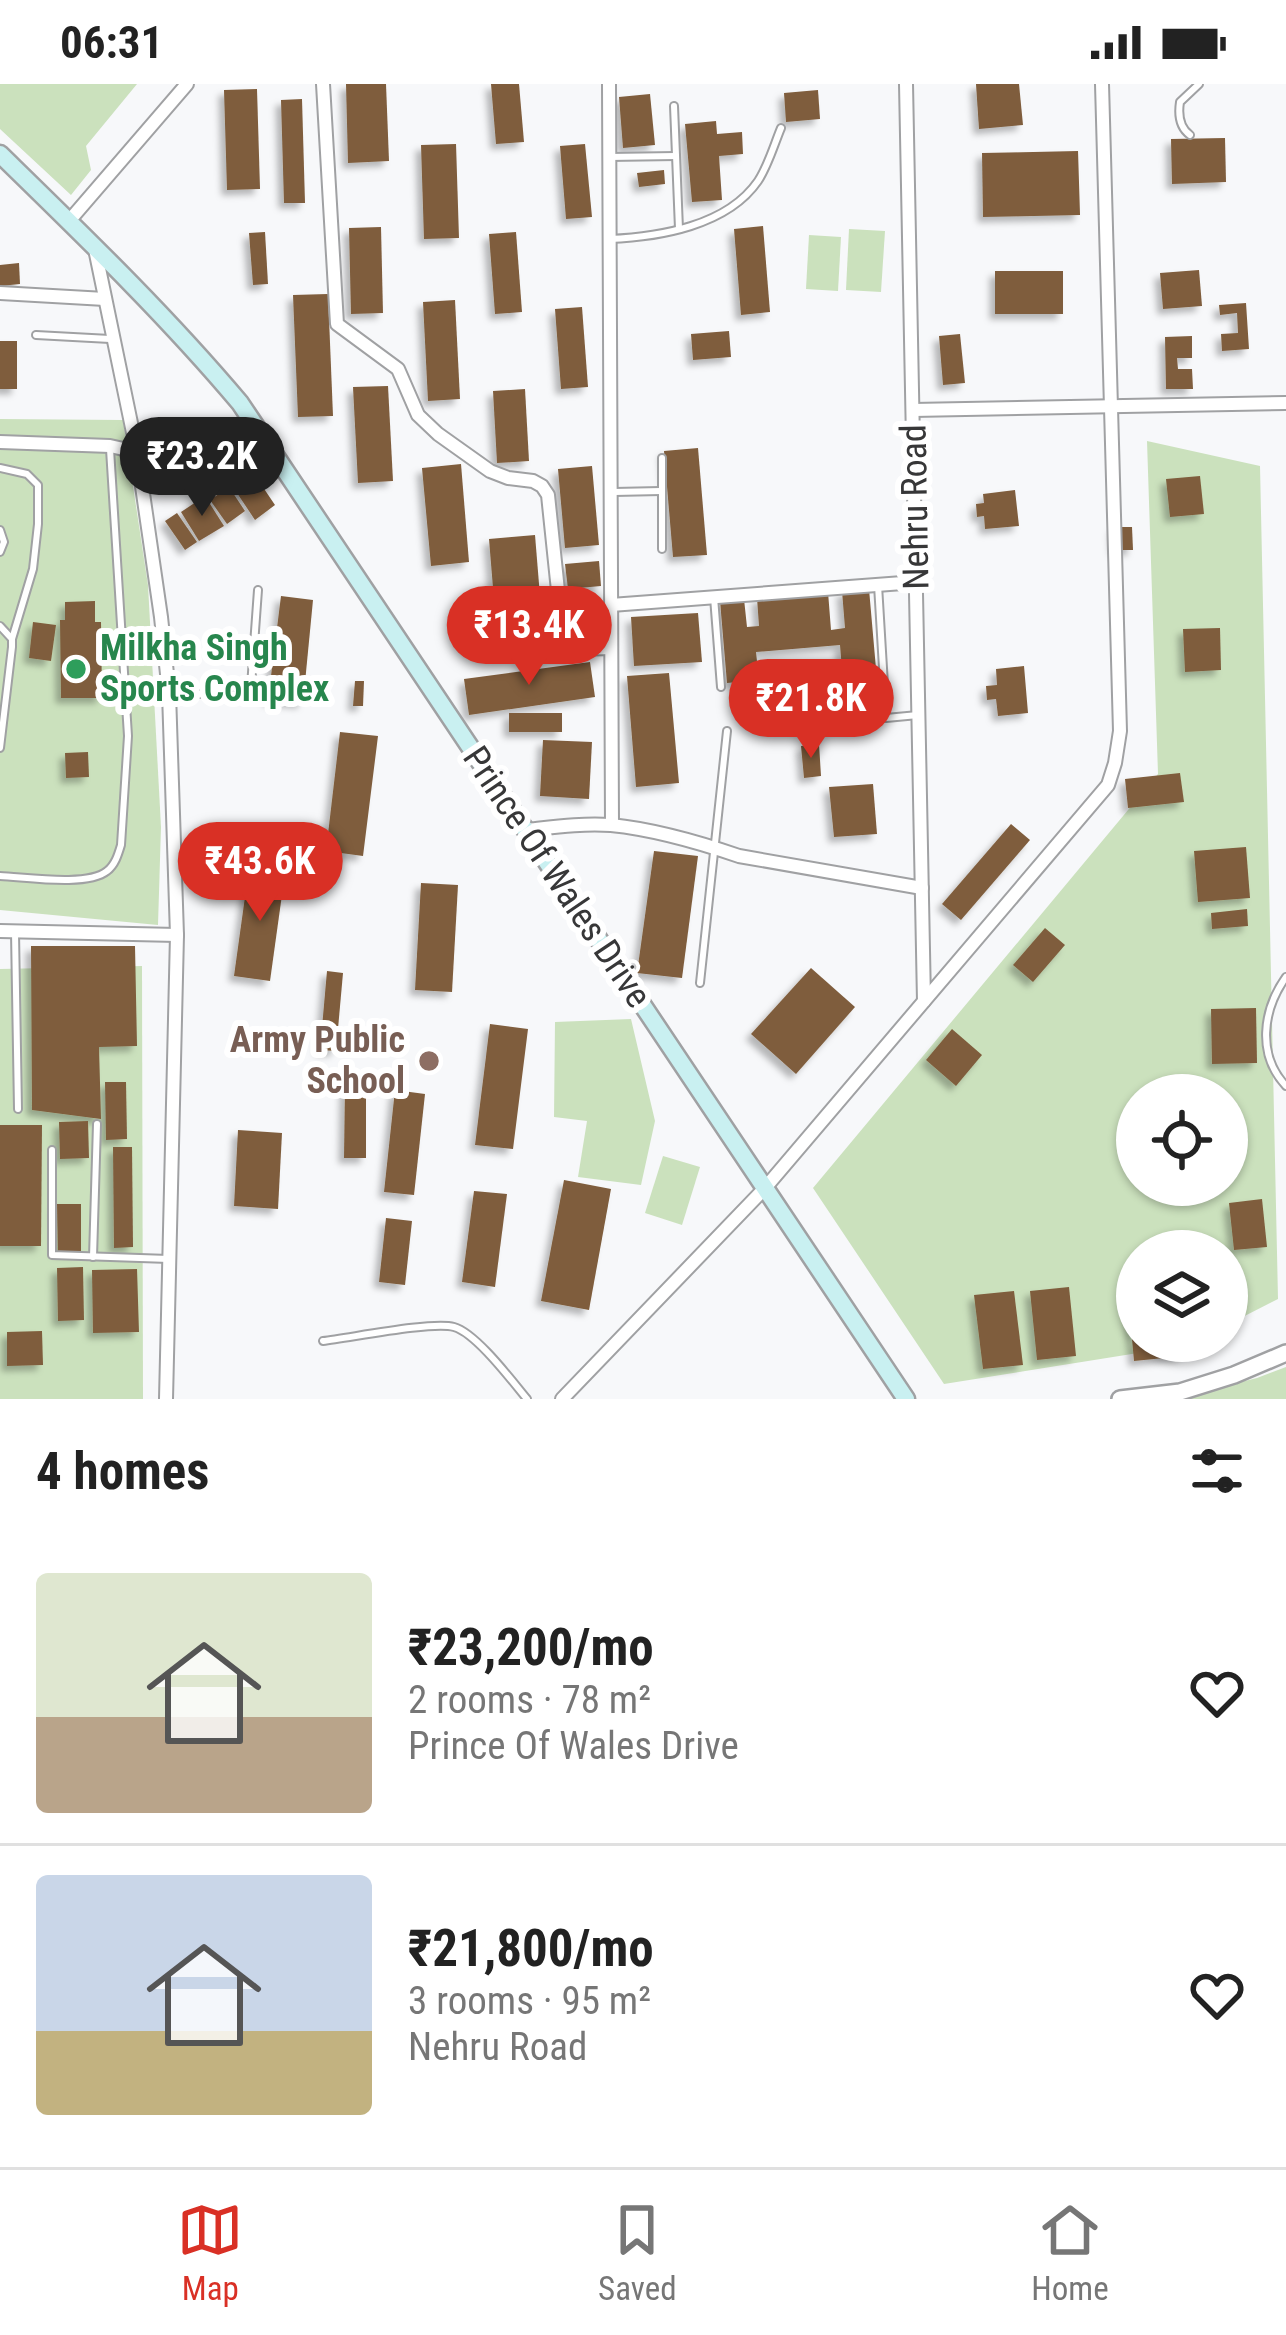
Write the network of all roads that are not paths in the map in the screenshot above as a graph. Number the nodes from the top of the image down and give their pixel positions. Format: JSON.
{"nodes":[{"id":1,"x":187,"y":84,"type":"edge"},
{"id":2,"x":322,"y":84,"type":"edge"},
{"id":3,"x":609,"y":84,"type":"edge"},
{"id":4,"x":906,"y":84,"type":"edge"},
{"id":5,"x":1102,"y":84,"type":"edge"},
{"id":6,"x":1199,"y":84,"type":"edge"},
{"id":7,"x":674,"y":106,"type":"dead end"},
{"id":8,"x":781,"y":128,"type":"dead end"},
{"id":9,"x":1190,"y":135,"type":"dead end"},
{"id":10,"x":0,"y":154,"type":"edge"},
{"id":11,"x":676,"y":156,"type":"junction"},
{"id":12,"x":609,"y":157,"type":"junction"},
{"id":13,"x":69,"y":221,"type":"junction"},
{"id":14,"x":679,"y":230,"type":"junction"},
{"id":15,"x":609,"y":239,"type":"junction"},
{"id":16,"x":94,"y":246,"type":"junction"},
{"id":17,"x":0,"y":293,"type":"edge"},
{"id":18,"x":105,"y":299,"type":"junction"},
{"id":19,"x":35,"y":335,"type":"dead end"},
{"id":20,"x":114,"y":339,"type":"junction"},
{"id":21,"x":1286,"y":403,"type":"edge"},
{"id":22,"x":1109,"y":406,"type":"junction"},
{"id":23,"x":913,"y":410,"type":"junction"},
{"id":24,"x":6,"y":442,"type":"edge"},
{"id":25,"x":110,"y":446,"type":"junction"},
{"id":26,"x":0,"y":452,"type":"edge"},
{"id":27,"x":137,"y":452,"type":"junction"},
{"id":28,"x":662,"y":458,"type":"dead end"},
{"id":29,"x":0,"y":468,"type":"edge"},
{"id":30,"x":661,"y":491,"type":"junction"},
{"id":31,"x":610,"y":492,"type":"junction"},
{"id":32,"x":0,"y":530,"type":"edge"},
{"id":33,"x":662,"y":549,"type":"dead end"},
{"id":34,"x":0,"y":552,"type":"edge"},
{"id":35,"x":916,"y":583,"type":"junction"},
{"id":36,"x":878,"y":585,"type":"junction"},
{"id":37,"x":258,"y":590,"type":"dead end"},
{"id":38,"x":714,"y":597,"type":"junction"},
{"id":39,"x":611,"y":605,"type":"junction"},
{"id":40,"x":0,"y":626,"type":"edge"},
{"id":41,"x":12,"y":639,"type":"junction"},
{"id":42,"x":564,"y":648,"type":"junction"},
{"id":43,"x":611,"y":648,"type":"junction"},
{"id":44,"x":514,"y":651,"type":"dead end"},
{"id":45,"x":722,"y":687,"type":"dead end"},
{"id":46,"x":169,"y":692,"type":"junction"},
{"id":47,"x":919,"y":715,"type":"junction"},
{"id":48,"x":728,"y":731,"type":"dead end"},
{"id":49,"x":0,"y":748,"type":"edge"},
{"id":50,"x":612,"y":825,"type":"junction"},
{"id":51,"x":526,"y":830,"type":"junction"},
{"id":52,"x":714,"y":847,"type":"junction"},
{"id":53,"x":0,"y":876,"type":"edge"},
{"id":54,"x":922,"y":888,"type":"junction"},
{"id":55,"x":7,"y":932,"type":"edge"},
{"id":56,"x":177,"y":935,"type":"junction"},
{"id":57,"x":1286,"y":977,"type":"edge"},
{"id":58,"x":700,"y":983,"type":"dead end"},
{"id":59,"x":925,"y":1003,"type":"junction"},
{"id":60,"x":1286,"y":1086,"type":"edge"},
{"id":61,"x":17,"y":1108,"type":"dead end"},
{"id":62,"x":97,"y":1124,"type":"dead end"},
{"id":63,"x":52,"y":1150,"type":"dead end"},
{"id":64,"x":765,"y":1188,"type":"junction"},
{"id":65,"x":93,"y":1257,"type":"junction"},
{"id":66,"x":169,"y":1259,"type":"junction"},
{"id":67,"x":323,"y":1341,"type":"dead end"},
{"id":68,"x":1286,"y":1353,"type":"edge"},
{"id":69,"x":166,"y":1399,"type":"edge"},
{"id":70,"x":527,"y":1399,"type":"edge"},
{"id":71,"x":562,"y":1399,"type":"edge"},
{"id":72,"x":906,"y":1399,"type":"edge"},
{"id":73,"x":1120,"y":1399,"type":"edge"}],
"edges":[{"from":1,"to":13,"type":"street"},
{"from":2,"to":42,"type":"street"},
{"from":3,"to":12,"type":"street"},
{"from":4,"to":23,"type":"street","name":"Nehru Road"},
{"from":5,"to":22,"type":"street"},
{"from":6,"to":9,"type":"lane"},
{"from":7,"to":11,"type":"lane"},
{"from":8,"to":14,"type":"lane"},
{"from":10,"to":13,"type":"main road","name":"Prince Of Wales Drive"},
{"from":11,"to":12,"type":"lane"},
{"from":11,"to":14,"type":"lane"},
{"from":12,"to":15,"type":"street"},
{"from":13,"to":16,"type":"main road","name":"Prince Of Wales Drive"},
{"from":14,"to":15,"type":"lane"},
{"from":15,"to":31,"type":"street"},
{"from":16,"to":18,"type":"street"},
{"from":16,"to":51,"type":"main road","name":"Prince Of Wales Drive"},
{"from":17,"to":18,"type":"street"},
{"from":18,"to":20,"type":"street"},
{"from":19,"to":20,"type":"lane"},
{"from":20,"to":27,"type":"street"},
{"from":21,"to":22,"type":"street"},
{"from":22,"to":23,"type":"street"},
{"from":22,"to":59,"type":"street"},
{"from":23,"to":35,"type":"street","name":"Nehru Road"},
{"from":24,"to":25,"type":"street"},
{"from":24,"to":26,"type":"lane"},
{"from":25,"to":27,"type":"street"},
{"from":25,"to":53,"type":"lane"},
{"from":27,"to":46,"type":"street"},
{"from":28,"to":30,"type":"lane"},
{"from":29,"to":41,"type":"lane"},
{"from":30,"to":31,"type":"lane"},
{"from":30,"to":33,"type":"lane"},
{"from":31,"to":39,"type":"street"},
{"from":32,"to":34,"type":"lane"},
{"from":35,"to":36,"type":"street"},
{"from":35,"to":47,"type":"street","name":"Nehru Road"},
{"from":36,"to":38,"type":"street"},
{"from":36,"to":47,"type":"lane"},
{"from":37,"to":46,"type":"lane"},
{"from":38,"to":39,"type":"street"},
{"from":38,"to":45,"type":"lane"},
{"from":39,"to":43,"type":"street"},
{"from":40,"to":41,"type":"lane"},
{"from":41,"to":49,"type":"lane"},
{"from":42,"to":43,"type":"street"},
{"from":42,"to":44,"type":"street"},
{"from":43,"to":50,"type":"street"},
{"from":46,"to":56,"type":"street"},
{"from":47,"to":54,"type":"street","name":"Nehru Road"},
{"from":48,"to":52,"type":"lane"},
{"from":50,"to":51,"type":"street"},
{"from":50,"to":52,"type":"street"},
{"from":51,"to":64,"type":"main road","name":"Prince Of Wales Drive"},
{"from":52,"to":54,"type":"street"},
{"from":52,"to":58,"type":"lane"},
{"from":54,"to":59,"type":"street","name":"Nehru Road"},
{"from":55,"to":56,"type":"street"},
{"from":55,"to":61,"type":"lane"},
{"from":56,"to":66,"type":"street"},
{"from":57,"to":60,"type":"lane"},
{"from":59,"to":64,"type":"street"},
{"from":62,"to":65,"type":"lane"},
{"from":63,"to":65,"type":"lane"},
{"from":64,"to":71,"type":"street"},
{"from":64,"to":72,"type":"main road","name":"Prince Of Wales Drive"},
{"from":65,"to":66,"type":"lane"},
{"from":66,"to":69,"type":"street"},
{"from":67,"to":70,"type":"lane"},
{"from":68,"to":73,"type":"street"}]}
